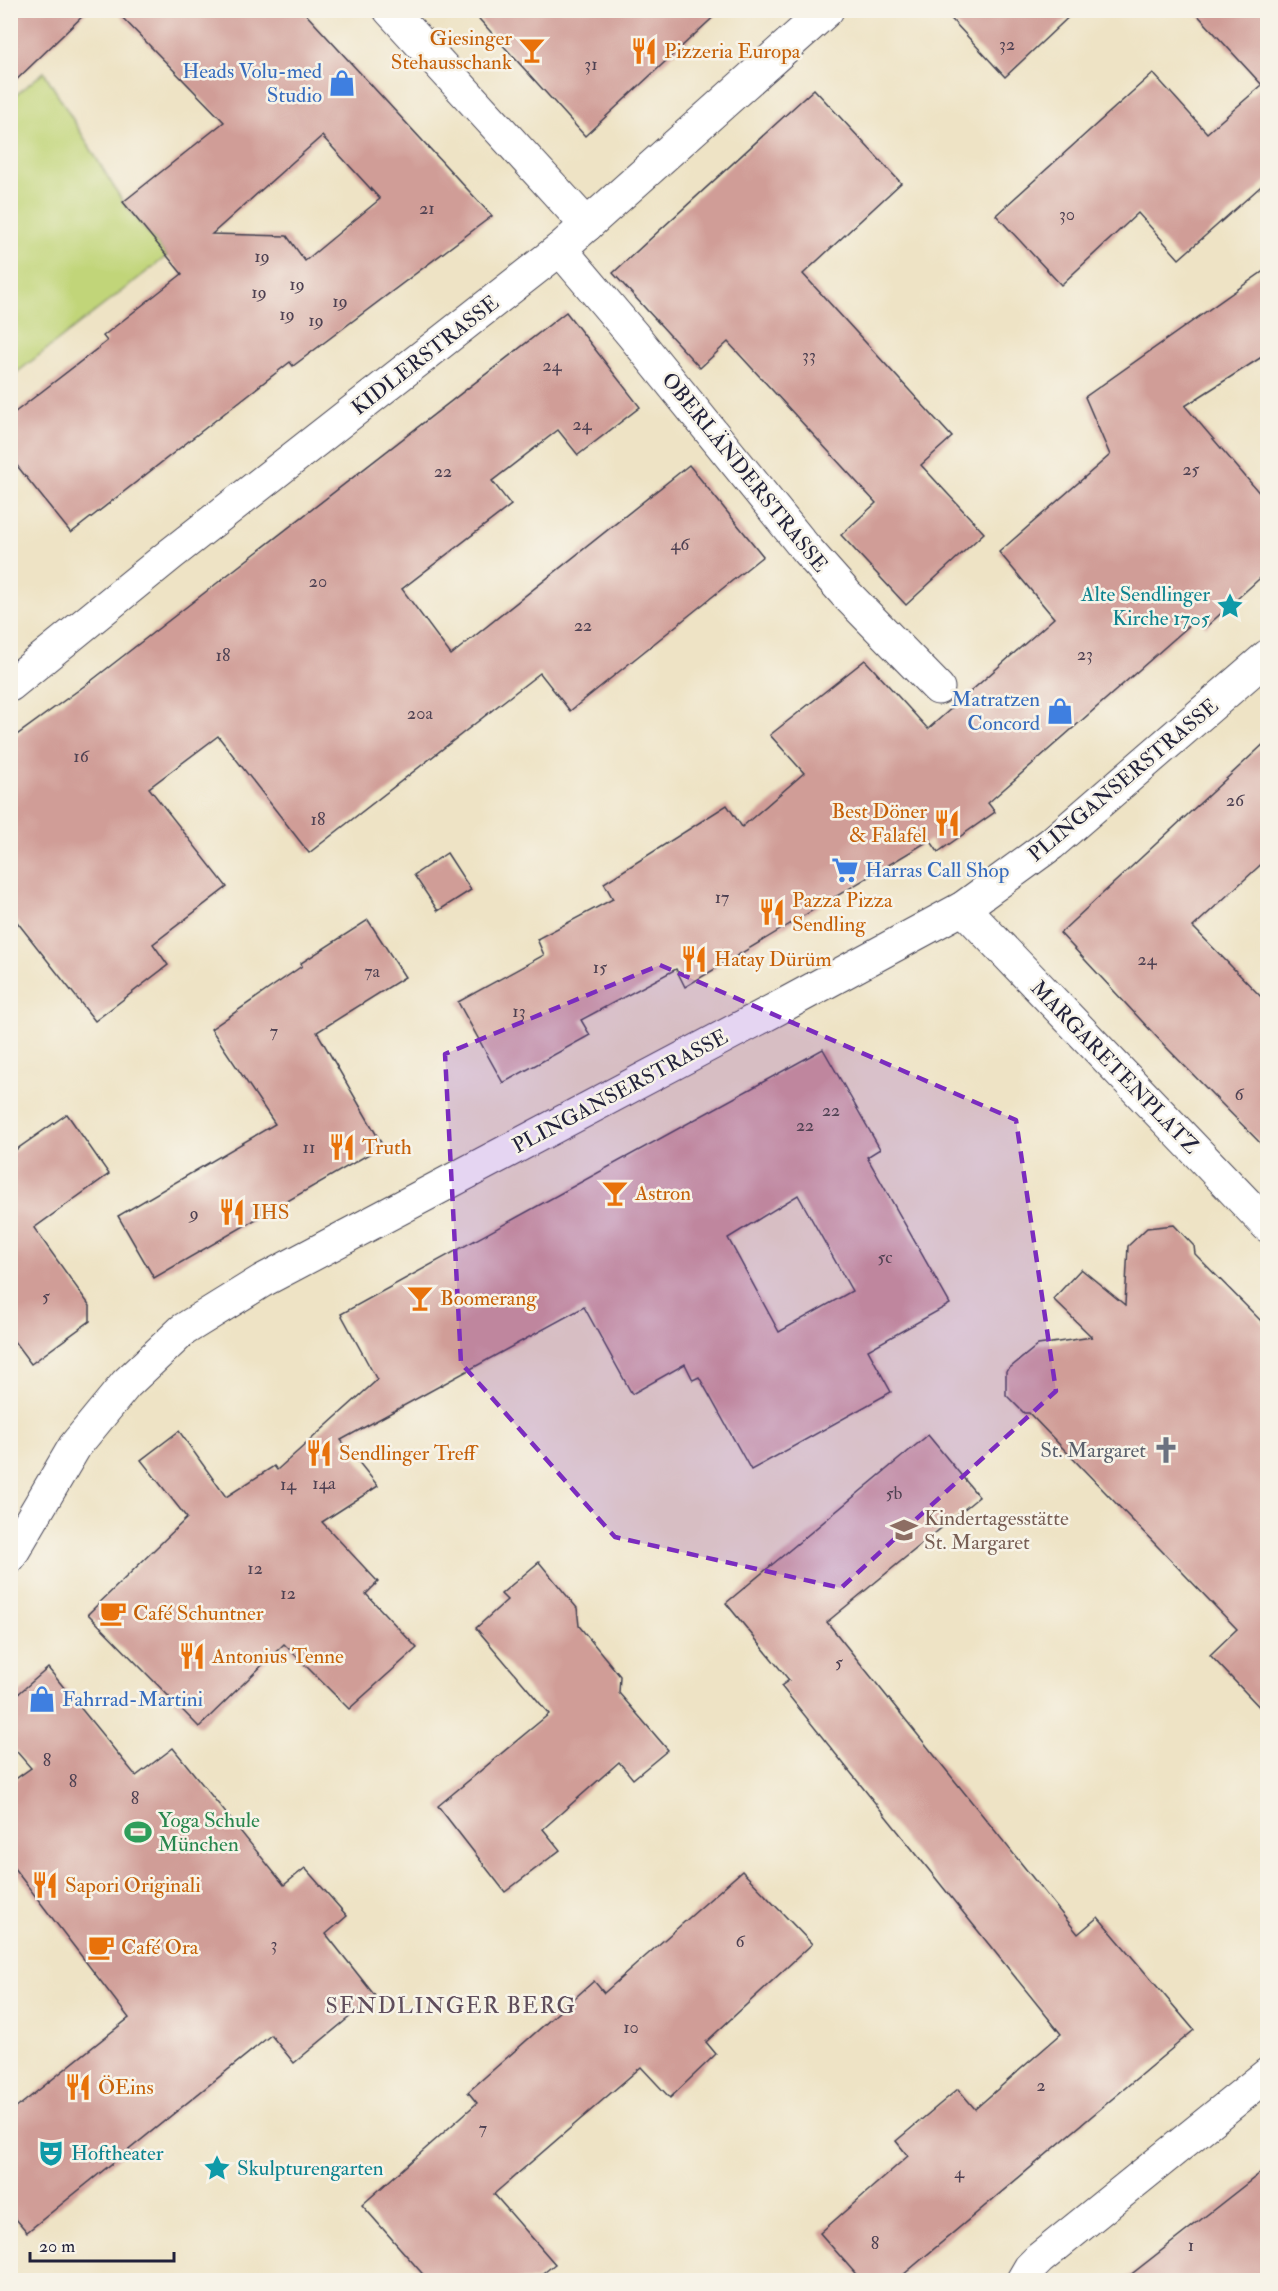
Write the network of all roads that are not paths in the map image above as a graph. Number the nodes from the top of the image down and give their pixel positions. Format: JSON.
{"nodes":[{"id":1,"x":390,"y":10,"type":"edge"},
{"id":2,"x":827,"y":10,"type":"edge"},
{"id":3,"x":587,"y":225,"type":"junction"},
{"id":4,"x":560,"y":249,"type":"junction"},
{"id":5,"x":1268,"y":656,"type":"edge"},
{"id":6,"x":10,"y":685,"type":"edge"},
{"id":7,"x":939,"y":688,"type":"dead end"},
{"id":8,"x":963,"y":908,"type":"junction"},
{"id":9,"x":1268,"y":1226,"type":"edge"},
{"id":10,"x":10,"y":1556,"type":"edge"},
{"id":11,"x":1268,"y":2074,"type":"edge"},
{"id":12,"x":1023,"y":2280,"type":"edge"}],
"edges":[{"from":1,"to":3,"type":"street"},
{"from":2,"to":3,"type":"street","name":"KIDLERSTRASSE"},
{"from":3,"to":4,"type":"street","name":"KIDLERSTRASSE"},
{"from":4,"to":6,"type":"street","name":"KIDLERSTRASSE"},
{"from":4,"to":7,"type":"street","name":"OBERLÄNDERSTRASSE"},
{"from":5,"to":8,"type":"street","name":"PLINGANSERSTRASSE"},
{"from":8,"to":9,"type":"street","name":"MARGARETENPLATZ"},
{"from":8,"to":10,"type":"street","name":"PLINGANSERSTRASSE"},
{"from":11,"to":12,"type":"street"}]}
